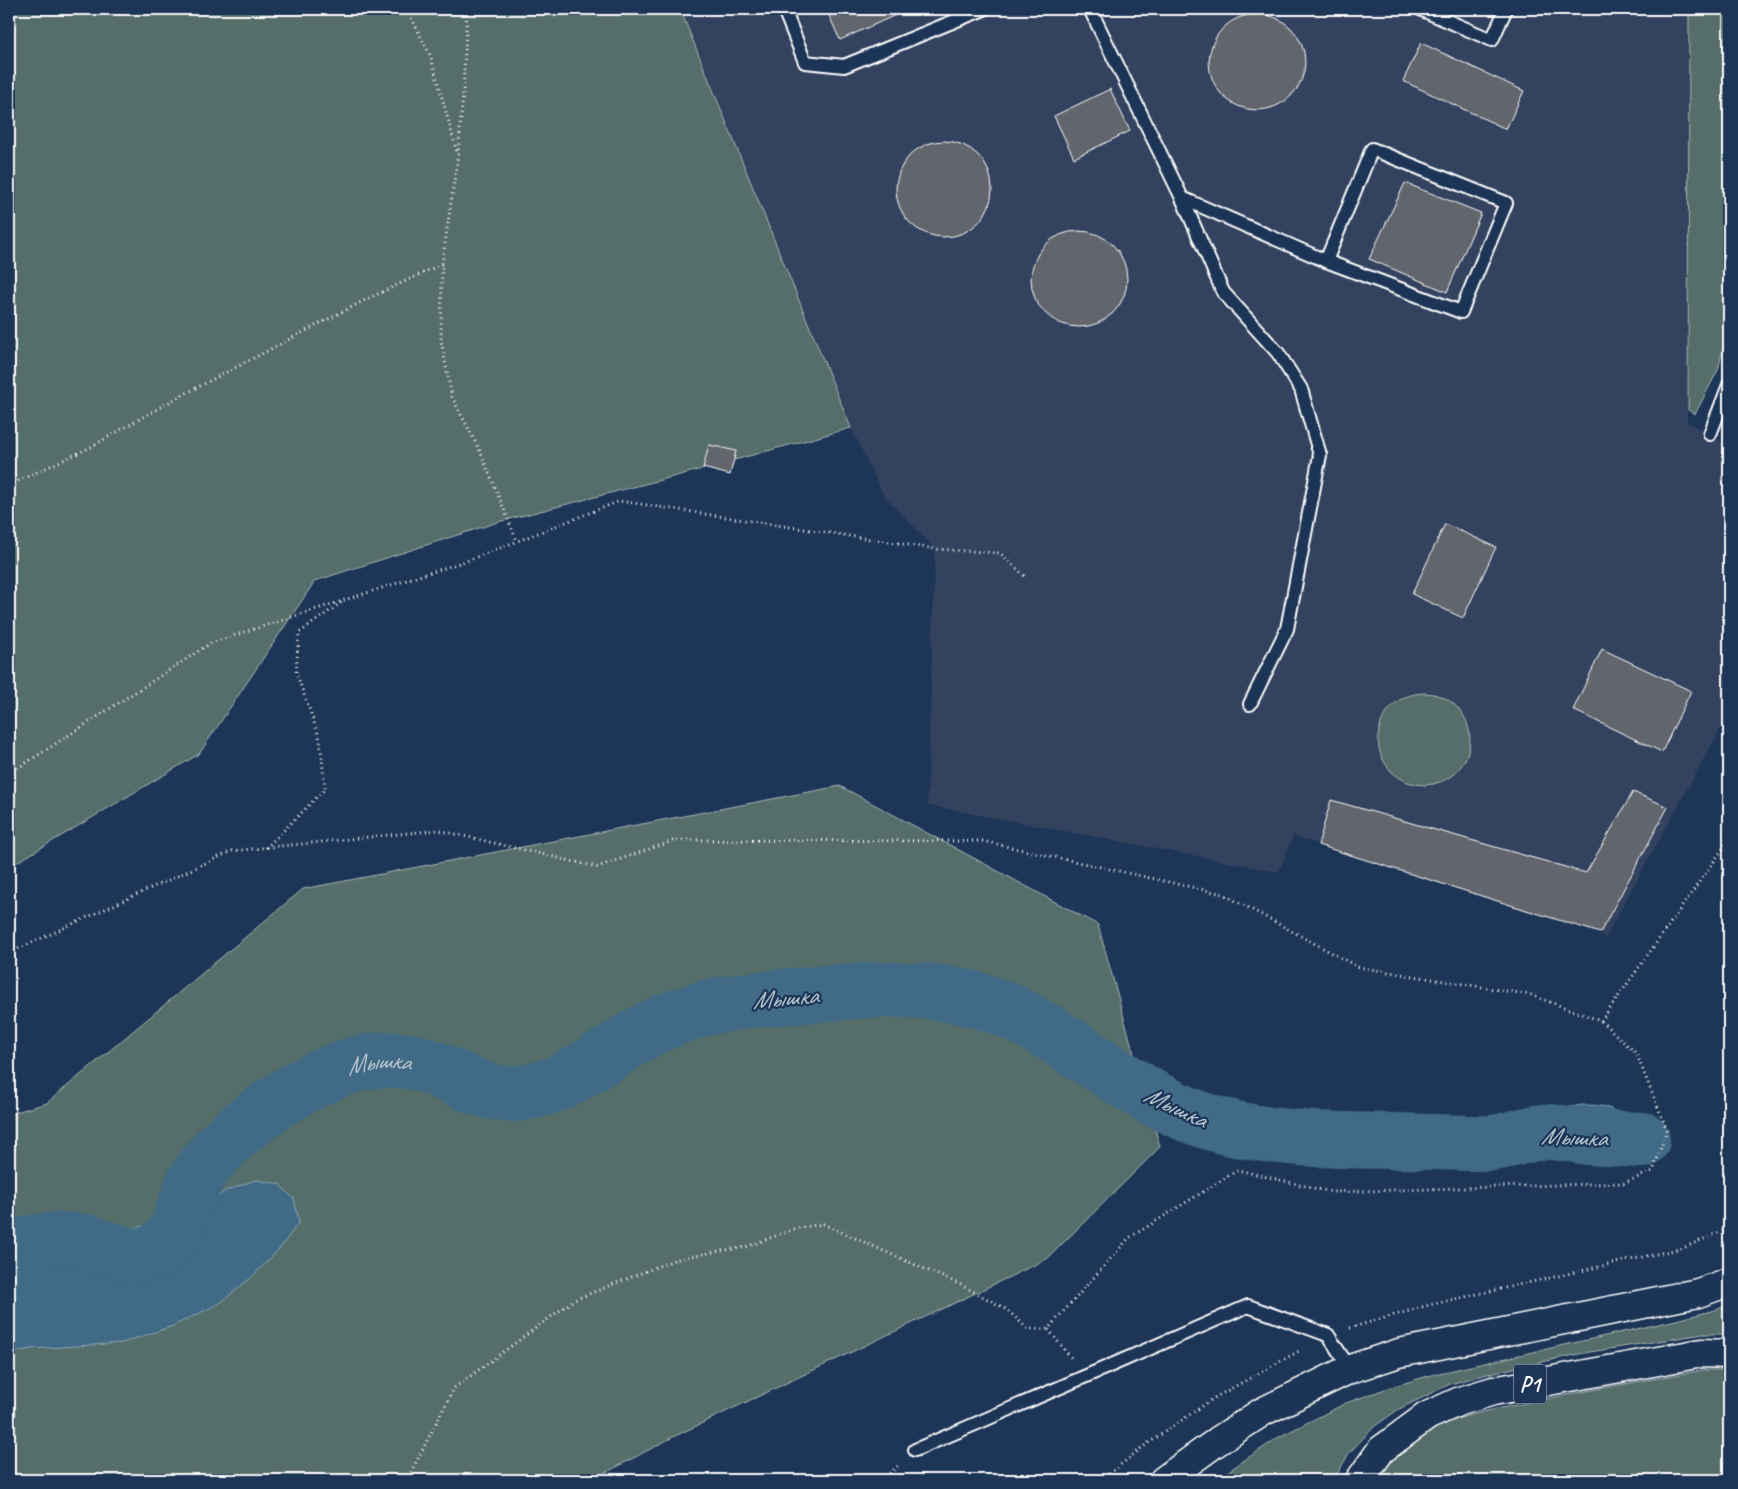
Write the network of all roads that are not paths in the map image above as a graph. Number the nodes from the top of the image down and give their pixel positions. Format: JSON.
{"nodes":[{"id":1,"x":984,"y":9,"type":"edge"},
{"id":2,"x":1090,"y":9,"type":"edge"},
{"id":3,"x":1420,"y":9,"type":"edge"},
{"id":4,"x":1505,"y":11,"type":"dead end"},
{"id":5,"x":785,"y":12,"type":"dead end"},
{"id":6,"x":1182,"y":198,"type":"junction"},
{"id":7,"x":1326,"y":261,"type":"junction"},
{"id":8,"x":1729,"y":385,"type":"edge"},
{"id":9,"x":1710,"y":434,"type":"dead end"},
{"id":10,"x":1250,"y":704,"type":"dead end"},
{"id":11,"x":1729,"y":1282,"type":"edge"},
{"id":12,"x":1729,"y":1354,"type":"edge"},
{"id":13,"x":1350,"y":1369,"type":"junction"},
{"id":14,"x":915,"y":1450,"type":"dead end"},
{"id":15,"x":1164,"y":1480,"type":"edge"},
{"id":16,"x":1360,"y":1480,"type":"edge"}],
"edges":[{"from":1,"to":5,"type":"lane"},
{"from":2,"to":6,"type":"lane"},
{"from":3,"to":4,"type":"lane"},
{"from":6,"to":7,"type":"lane"},
{"from":6,"to":10,"type":"lane"},
{"from":7,"to":7,"type":"lane"},
{"from":8,"to":9,"type":"lane"},
{"from":11,"to":13,"type":"main road"},
{"from":12,"to":16,"type":"main road","number":"Р1"},
{"from":13,"to":14,"type":"lane"},
{"from":13,"to":15,"type":"main road"}]}
